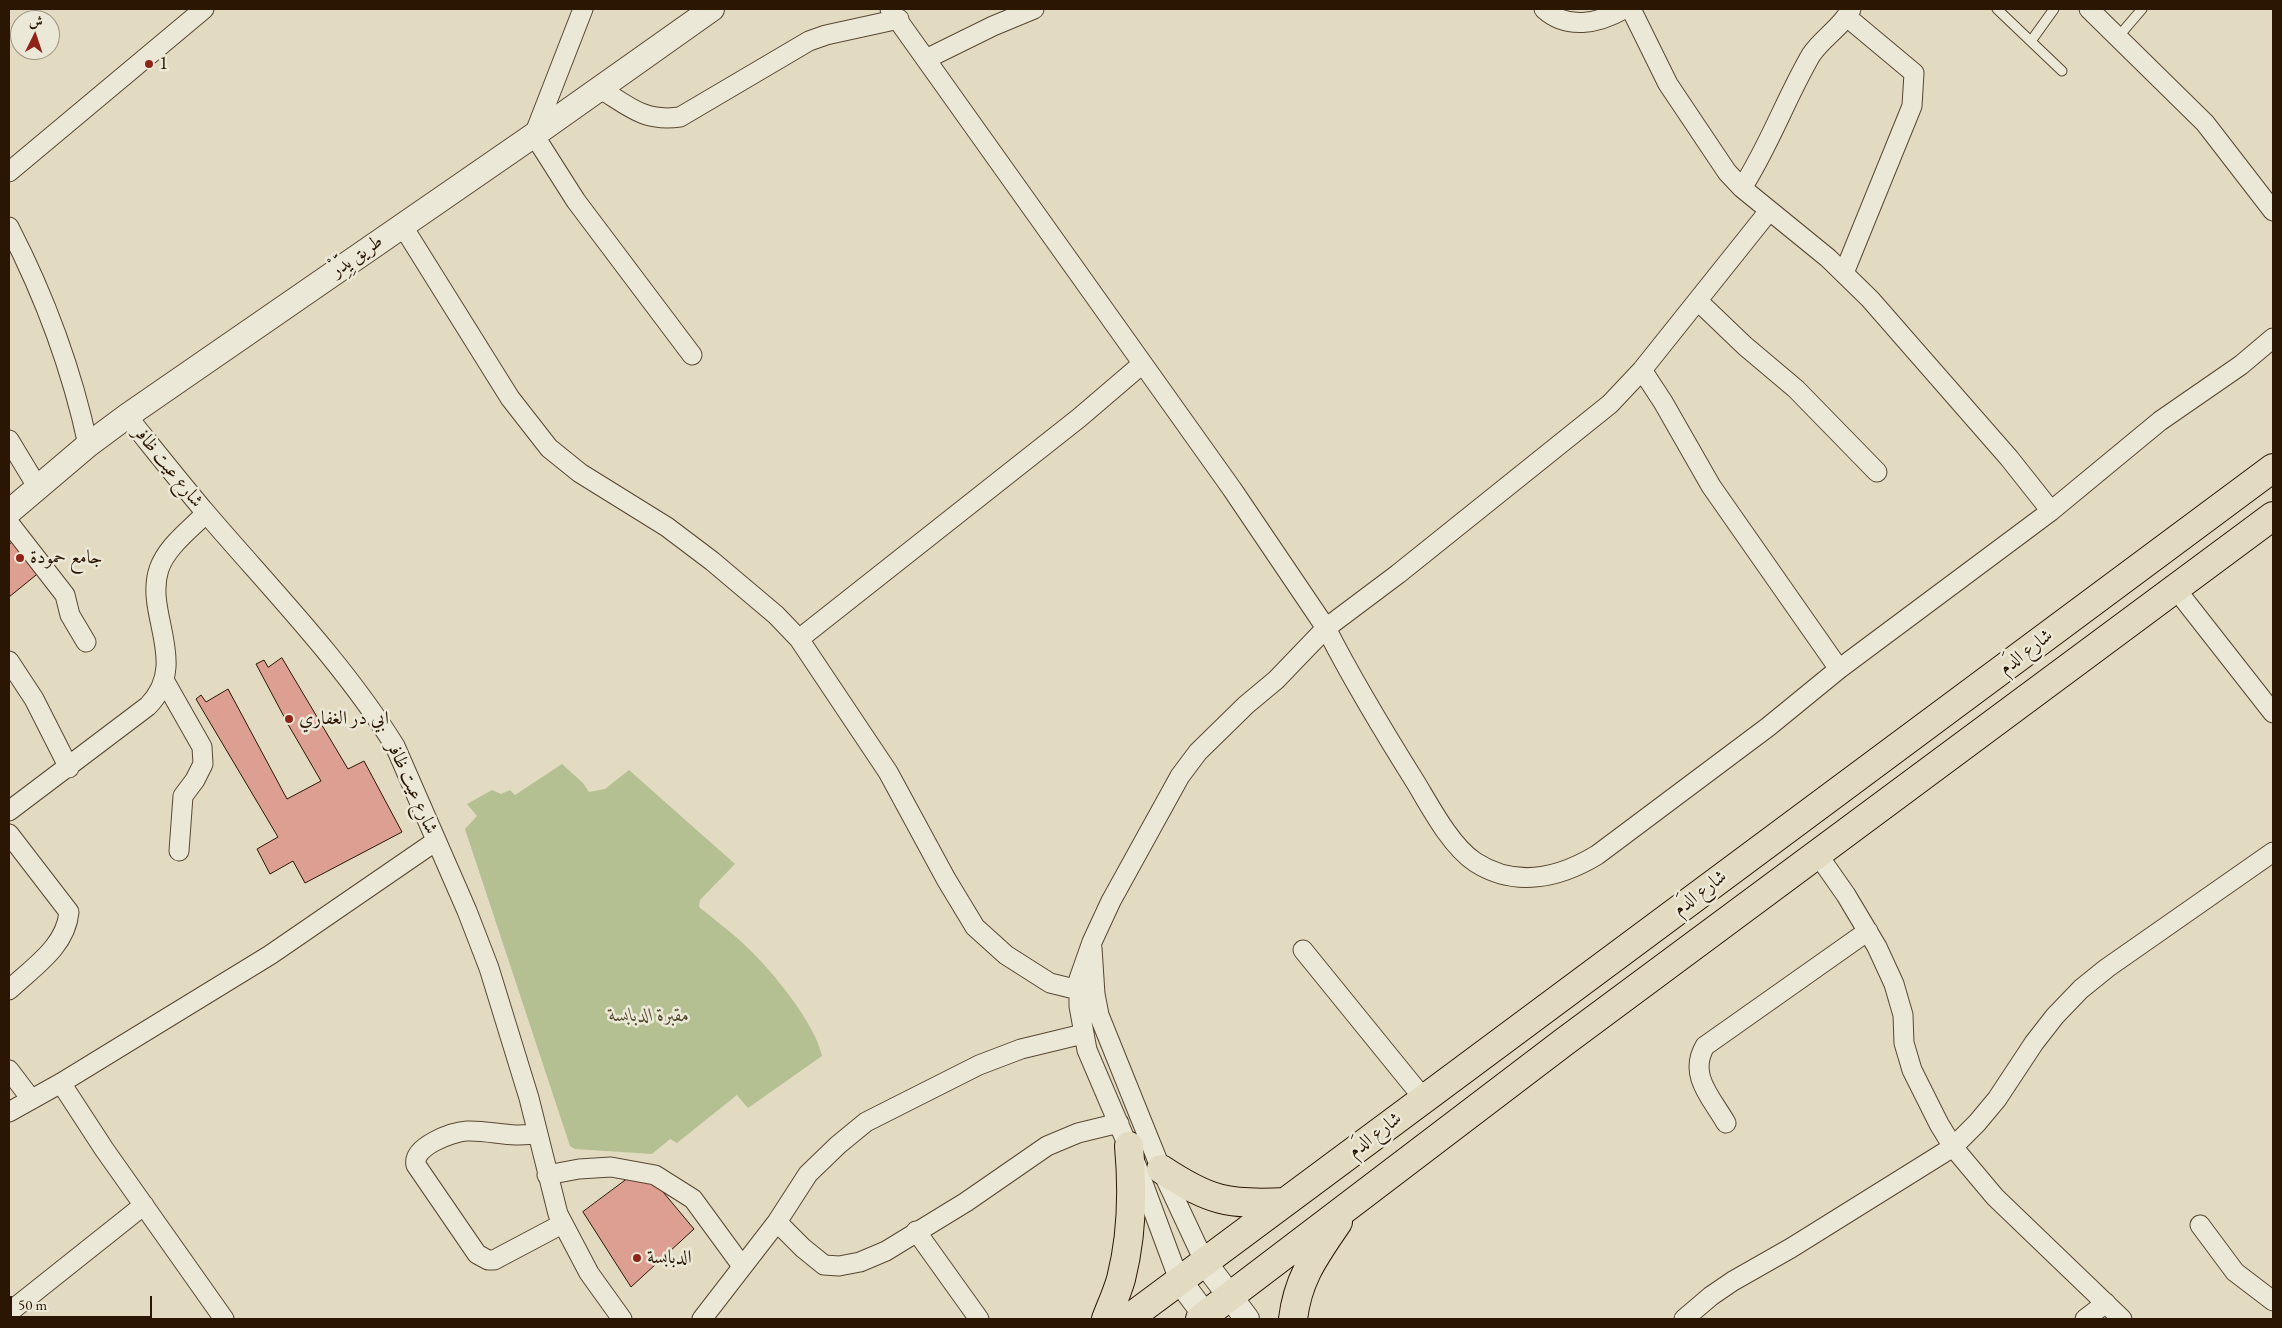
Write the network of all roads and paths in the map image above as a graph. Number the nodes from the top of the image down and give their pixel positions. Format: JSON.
{"nodes":[{"id":1,"x":204,"y":9,"type":"edge"},
{"id":2,"x":583,"y":9,"type":"edge"},
{"id":3,"x":712,"y":9,"type":"edge"},
{"id":4,"x":1034,"y":9,"type":"edge"},
{"id":5,"x":1544,"y":9,"type":"edge"},
{"id":6,"x":1624,"y":9,"type":"edge"},
{"id":7,"x":1631,"y":9,"type":"edge"},
{"id":8,"x":1997,"y":9,"type":"edge"},
{"id":9,"x":2054,"y":9,"type":"edge"},
{"id":10,"x":2089,"y":9,"type":"edge"},
{"id":11,"x":2142,"y":9,"type":"edge"},
{"id":12,"x":1849,"y":13,"type":"edge"},
{"id":13,"x":894,"y":14,"type":"edge"},
{"id":14,"x":2118,"y":37,"type":"junction"},
{"id":15,"x":2031,"y":42,"type":"junction"},
{"id":16,"x":926,"y":59,"type":"junction"},
{"id":17,"x":2062,"y":71,"type":"dead end"},
{"id":18,"x":599,"y":88,"type":"junction"},
{"id":19,"x":534,"y":135,"type":"junction"},
{"id":20,"x":9,"y":172,"type":"edge"},
{"id":21,"x":1742,"y":188,"type":"junction"},
{"id":22,"x":1769,"y":211,"type":"junction"},
{"id":23,"x":2273,"y":211,"type":"edge"},
{"id":24,"x":402,"y":225,"type":"junction"},
{"id":25,"x":9,"y":227,"type":"edge"},
{"id":26,"x":1844,"y":273,"type":"junction"},
{"id":27,"x":1698,"y":301,"type":"junction"},
{"id":28,"x":2273,"y":338,"type":"edge"},
{"id":29,"x":692,"y":355,"type":"dead end"},
{"id":30,"x":1141,"y":365,"type":"junction"},
{"id":31,"x":1642,"y":370,"type":"junction"},
{"id":32,"x":127,"y":416,"type":"junction"},
{"id":33,"x":9,"y":440,"type":"edge"},
{"id":34,"x":88,"y":445,"type":"junction"},
{"id":35,"x":2273,"y":468,"type":"edge"},
{"id":36,"x":1876,"y":472,"type":"dead end"},
{"id":37,"x":38,"y":488,"type":"junction"},
{"id":38,"x":2051,"y":511,"type":"junction"},
{"id":39,"x":9,"y":512,"type":"edge"},
{"id":40,"x":206,"y":513,"type":"junction"},
{"id":41,"x":2273,"y":516,"type":"edge"},
{"id":42,"x":9,"y":523,"type":"edge"},
{"id":43,"x":2176,"y":588,"type":"junction"},
{"id":44,"x":1326,"y":628,"type":"junction"},
{"id":45,"x":799,"y":640,"type":"junction"},
{"id":46,"x":86,"y":642,"type":"dead end"},
{"id":47,"x":9,"y":661,"type":"edge"},
{"id":48,"x":1839,"y":669,"type":"junction"},
{"id":49,"x":164,"y":680,"type":"junction"},
{"id":50,"x":2273,"y":713,"type":"edge"},
{"id":51,"x":69,"y":768,"type":"junction"},
{"id":52,"x":9,"y":811,"type":"edge"},
{"id":53,"x":9,"y":834,"type":"edge"},
{"id":54,"x":436,"y":841,"type":"junction"},
{"id":55,"x":179,"y":851,"type":"dead end"},
{"id":56,"x":2273,"y":852,"type":"edge"},
{"id":57,"x":1818,"y":855,"type":"junction"},
{"id":58,"x":1868,"y":931,"type":"junction"},
{"id":59,"x":1302,"y":950,"type":"dead end"},
{"id":60,"x":9,"y":990,"type":"edge"},
{"id":61,"x":1087,"y":992,"type":"junction"},
{"id":62,"x":1083,"y":1034,"type":"junction"},
{"id":63,"x":9,"y":1070,"type":"edge"},
{"id":64,"x":61,"y":1083,"type":"junction"},
{"id":65,"x":31,"y":1099,"type":"junction"},
{"id":66,"x":1424,"y":1099,"type":"junction"},
{"id":67,"x":9,"y":1112,"type":"edge"},
{"id":68,"x":1726,"y":1123,"type":"dead end"},
{"id":69,"x":537,"y":1133,"type":"junction"},
{"id":70,"x":1124,"y":1134,"type":"junction"},
{"id":71,"x":1953,"y":1147,"type":"junction"},
{"id":72,"x":1161,"y":1169,"type":"junction"},
{"id":73,"x":547,"y":1174,"type":"junction"},
{"id":74,"x":1285,"y":1202,"type":"junction"},
{"id":75,"x":1350,"y":1204,"type":"junction"},
{"id":76,"x":144,"y":1205,"type":"junction"},
{"id":77,"x":777,"y":1222,"type":"junction"},
{"id":78,"x":562,"y":1224,"type":"junction"},
{"id":79,"x":2200,"y":1225,"type":"dead end"},
{"id":80,"x":916,"y":1231,"type":"junction"},
{"id":81,"x":1205,"y":1263,"type":"junction"},
{"id":82,"x":742,"y":1266,"type":"junction"},
{"id":83,"x":1180,"y":1280,"type":"junction"},
{"id":84,"x":1230,"y":1298,"type":"junction"},
{"id":85,"x":2273,"y":1301,"type":"edge"},
{"id":86,"x":2106,"y":1303,"type":"junction"},
{"id":87,"x":12,"y":1310,"type":"dead end"},
{"id":88,"x":1204,"y":1318,"type":"edge"},
{"id":89,"x":224,"y":1319,"type":"edge"},
{"id":90,"x":622,"y":1319,"type":"edge"},
{"id":91,"x":702,"y":1319,"type":"edge"},
{"id":92,"x":979,"y":1319,"type":"edge"},
{"id":93,"x":1106,"y":1319,"type":"edge"},
{"id":94,"x":1128,"y":1319,"type":"edge"},
{"id":95,"x":1247,"y":1319,"type":"edge"},
{"id":96,"x":1293,"y":1319,"type":"edge"},
{"id":97,"x":1684,"y":1319,"type":"edge"},
{"id":98,"x":2085,"y":1319,"type":"edge"},
{"id":99,"x":2122,"y":1319,"type":"edge"}],
"edges":[{"from":1,"to":20,"type":"street"},
{"from":2,"to":19,"type":"street"},
{"from":3,"to":18,"type":"street","name":"طريق يِدِّرْ"},
{"from":4,"to":16,"type":"street"},
{"from":5,"to":6,"type":"street"},
{"from":7,"to":21,"type":"street"},
{"from":8,"to":15,"type":"lane"},
{"from":9,"to":15,"type":"lane"},
{"from":10,"to":14,"type":"street"},
{"from":11,"to":14,"type":"lane"},
{"from":12,"to":21,"type":"street"},
{"from":12,"to":26,"type":"street"},
{"from":13,"to":16,"type":"street"},
{"from":13,"to":18,"type":"street"},
{"from":14,"to":23,"type":"street"},
{"from":15,"to":17,"type":"lane"},
{"from":16,"to":30,"type":"street"},
{"from":18,"to":19,"type":"street","name":"طريق يِدِّرْ"},
{"from":19,"to":24,"type":"street","name":"طريق يِدِّرْ"},
{"from":19,"to":29,"type":"street"},
{"from":21,"to":22,"type":"street"},
{"from":22,"to":26,"type":"street"},
{"from":22,"to":27,"type":"street"},
{"from":24,"to":32,"type":"street","name":"طريق يِدِّرْ"},
{"from":24,"to":45,"type":"street"},
{"from":25,"to":34,"type":"street"},
{"from":26,"to":38,"type":"street"},
{"from":27,"to":31,"type":"street"},
{"from":27,"to":36,"type":"street"},
{"from":28,"to":38,"type":"street"},
{"from":30,"to":44,"type":"street"},
{"from":30,"to":45,"type":"street"},
{"from":31,"to":44,"type":"street"},
{"from":31,"to":48,"type":"street"},
{"from":32,"to":34,"type":"street","name":"طريق يِدِّرْ"},
{"from":32,"to":40,"type":"street","name":"شارع عيت ظافر"},
{"from":33,"to":37,"type":"street"},
{"from":34,"to":37,"type":"street","name":"طريق يِدِّرْ"},
{"from":35,"to":66,"type":"main road","name":"شارع الدَم"},
{"from":37,"to":39,"type":"street","name":"طريق يِدِّرْ"},
{"from":38,"to":48,"type":"street"},
{"from":40,"to":49,"type":"street"},
{"from":40,"to":54,"type":"street","name":"شارع عيت ظافر"},
{"from":41,"to":43,"type":"main road","name":"شارع الدَم"},
{"from":42,"to":46,"type":"street"},
{"from":43,"to":50,"type":"street"},
{"from":43,"to":57,"type":"main road","name":"شارع الدَم"},
{"from":44,"to":48,"type":"street"},
{"from":44,"to":61,"type":"street"},
{"from":45,"to":61,"type":"street"},
{"from":47,"to":51,"type":"street"},
{"from":49,"to":51,"type":"street"},
{"from":49,"to":55,"type":"street"},
{"from":51,"to":52,"type":"street"},
{"from":53,"to":60,"type":"street"},
{"from":54,"to":64,"type":"street"},
{"from":54,"to":69,"type":"street","name":"شارع عيت ظافر"},
{"from":56,"to":71,"type":"street"},
{"from":57,"to":58,"type":"street"},
{"from":57,"to":75,"type":"main road","name":"شارع الدَم"},
{"from":58,"to":68,"type":"street"},
{"from":58,"to":71,"type":"street"},
{"from":59,"to":66,"type":"street"},
{"from":61,"to":62,"type":"street"},
{"from":61,"to":72,"type":"street"},
{"from":62,"to":70,"type":"street"},
{"from":62,"to":77,"type":"street"},
{"from":63,"to":65,"type":"street"},
{"from":64,"to":65,"type":"street"},
{"from":64,"to":76,"type":"street"},
{"from":65,"to":67,"type":"street"},
{"from":66,"to":74,"type":"main road","name":"شارع الدَم"},
{"from":69,"to":73,"type":"street","name":"شارع عيت ظافر"},
{"from":69,"to":78,"type":"street"},
{"from":70,"to":80,"type":"street"},
{"from":70,"to":83,"type":"street"},
{"from":70,"to":93,"type":"main road"},
{"from":71,"to":86,"type":"street"},
{"from":71,"to":97,"type":"street"},
{"from":72,"to":74,"type":"main road"},
{"from":72,"to":81,"type":"street"},
{"from":73,"to":78,"type":"street","name":"شارع عيت ظافر"},
{"from":73,"to":82,"type":"street"},
{"from":74,"to":81,"type":"main road","name":"شارع الدَم"},
{"from":75,"to":84,"type":"main road","name":"شارع الدَم"},
{"from":75,"to":96,"type":"main road"},
{"from":76,"to":87,"type":"street"},
{"from":76,"to":89,"type":"street"},
{"from":77,"to":80,"type":"street"},
{"from":77,"to":82,"type":"street"},
{"from":78,"to":90,"type":"street","name":"شارع عيت ظافر"},
{"from":79,"to":85,"type":"street"},
{"from":80,"to":92,"type":"street"},
{"from":81,"to":83,"type":"main road","name":"شارع الدَم"},
{"from":81,"to":84,"type":"street"},
{"from":82,"to":91,"type":"street"},
{"from":83,"to":88,"type":"street"},
{"from":83,"to":94,"type":"main road","name":"شارع الدَم"},
{"from":84,"to":88,"type":"main road","name":"شارع الدَم"},
{"from":84,"to":95,"type":"street"},
{"from":86,"to":98,"type":"street"},
{"from":86,"to":99,"type":"street"}]}
